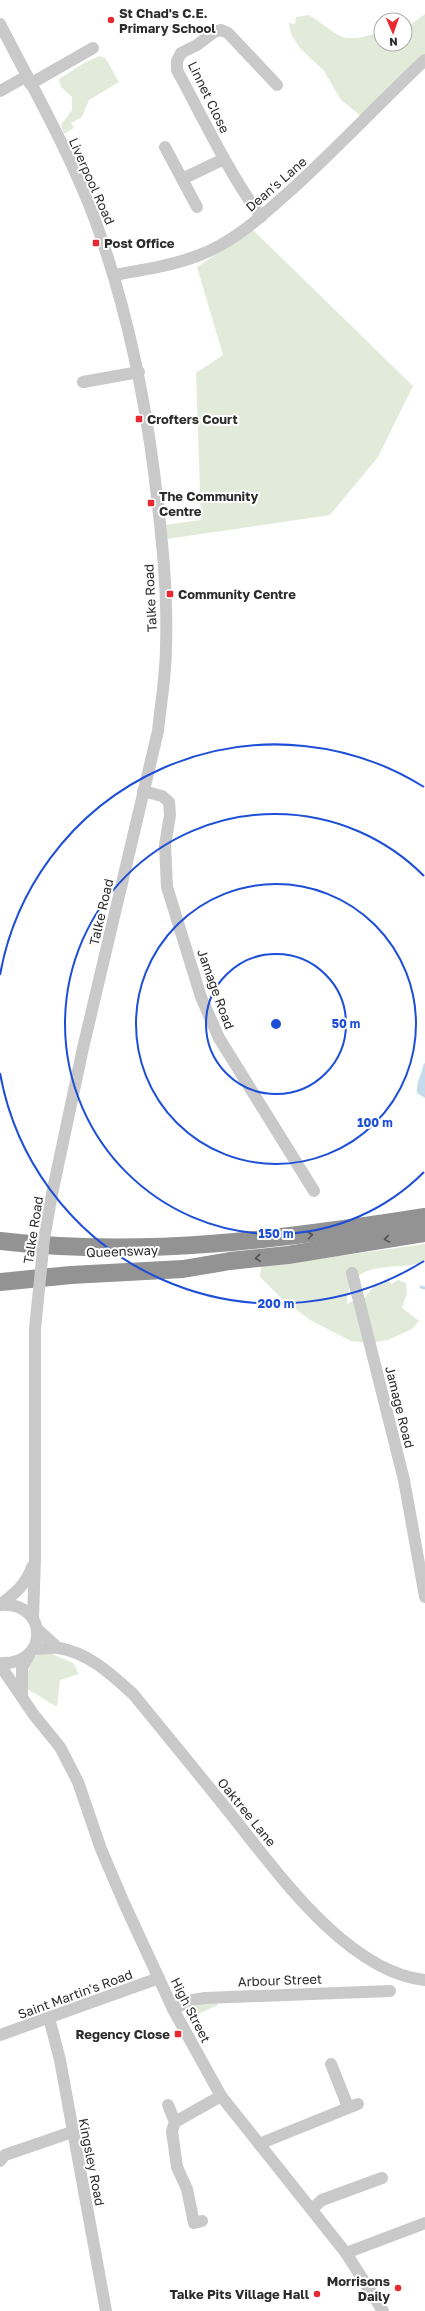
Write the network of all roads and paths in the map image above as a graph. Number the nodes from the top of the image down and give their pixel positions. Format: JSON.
{"nodes":[{"id":1,"x":0,"y":24,"type":"edge"},
{"id":2,"x":89,"y":53,"type":"dead end"},
{"id":3,"x":425,"y":60,"type":"edge"},
{"id":4,"x":28,"y":80,"type":"junction"},
{"id":5,"x":277,"y":85,"type":"dead end"},
{"id":6,"x":0,"y":91,"type":"edge"},
{"id":7,"x":165,"y":147,"type":"dead end"},
{"id":8,"x":224,"y":158,"type":"junction"},
{"id":9,"x":182,"y":179,"type":"junction"},
{"id":10,"x":197,"y":207,"type":"dead end"},
{"id":11,"x":261,"y":217,"type":"junction"},
{"id":12,"x":114,"y":275,"type":"junction"},
{"id":13,"x":139,"y":372,"type":"junction"},
{"id":14,"x":83,"y":382,"type":"dead end"},
{"id":15,"x":143,"y":791,"type":"junction"},
{"id":16,"x":314,"y":1191,"type":"dead end"},
{"id":17,"x":425,"y":1217,"type":"edge"},
{"id":18,"x":425,"y":1233,"type":"edge"},
{"id":19,"x":0,"y":1241,"type":"edge"},
{"id":20,"x":244,"y":1242,"type":"junction"},
{"id":21,"x":0,"y":1252,"type":"edge"},
{"id":22,"x":230,"y":1261,"type":"junction"},
{"id":23,"x":0,"y":1269,"type":"edge"},
{"id":24,"x":352,"y":1273,"type":"dead end"},
{"id":25,"x":0,"y":1282,"type":"edge"},
{"id":26,"x":35,"y":1558,"type":"junction"},
{"id":27,"x":425,"y":1597,"type":"edge"},
{"id":28,"x":0,"y":1605,"type":"edge"},
{"id":29,"x":35,"y":1623,"type":"junction"},
{"id":30,"x":58,"y":1648,"type":"junction"},
{"id":31,"x":32,"y":1652,"type":"junction"},
{"id":32,"x":0,"y":1664,"type":"edge"},
{"id":33,"x":22,"y":1695,"type":"junction"},
{"id":34,"x":159,"y":1978,"type":"junction"},
{"id":35,"x":425,"y":1980,"type":"edge"},
{"id":36,"x":390,"y":1991,"type":"dead end"},
{"id":37,"x":173,"y":2009,"type":"junction"},
{"id":38,"x":49,"y":2018,"type":"junction"},
{"id":39,"x":0,"y":2035,"type":"edge"},
{"id":40,"x":331,"y":2064,"type":"dead end"},
{"id":41,"x":221,"y":2096,"type":"junction"},
{"id":42,"x":168,"y":2106,"type":"dead end"},
{"id":43,"x":175,"y":2122,"type":"junction"},
{"id":44,"x":72,"y":2132,"type":"junction"},
{"id":45,"x":259,"y":2144,"type":"junction"},
{"id":46,"x":0,"y":2161,"type":"edge"},
{"id":47,"x":382,"y":2178,"type":"dead end"},
{"id":48,"x":312,"y":2209,"type":"junction"},
{"id":49,"x":202,"y":2221,"type":"dead end"},
{"id":50,"x":425,"y":2222,"type":"edge"},
{"id":51,"x":346,"y":2253,"type":"junction"},
{"id":52,"x":106,"y":2311,"type":"edge"},
{"id":53,"x":383,"y":2311,"type":"edge"}],
"edges":[{"from":1,"to":4,"type":"street","name":"Liverpool Road"},
{"from":2,"to":4,"type":"street"},
{"from":3,"to":11,"type":"street","name":"Dean's Lane"},
{"from":4,"to":6,"type":"street"},
{"from":4,"to":12,"type":"street","name":"Liverpool Road"},
{"from":5,"to":8,"type":"street","name":"Linnet Close"},
{"from":7,"to":9,"type":"street"},
{"from":8,"to":9,"type":"street"},
{"from":8,"to":11,"type":"street"},
{"from":9,"to":10,"type":"street"},
{"from":11,"to":12,"type":"street","name":"Dean's Lane"},
{"from":12,"to":13,"type":"street","name":"Talke Road"},
{"from":13,"to":14,"type":"street"},
{"from":13,"to":15,"type":"street","name":"Talke Road"},
{"from":15,"to":16,"type":"street","name":"Jamage Road"},
{"from":15,"to":26,"type":"street","name":"Talke Road","bridge":true},
{"from":20,"to":17,"type":"highway","one_way":true},
{"from":18,"to":22,"type":"highway","one_way":true},
{"from":19,"to":20,"type":"highway"},
{"from":20,"to":21,"type":"highway","name":"Queensway"},
{"from":22,"to":23,"type":"highway","name":"Queensway"},
{"from":22,"to":25,"type":"highway"},
{"from":24,"to":27,"type":"street","name":"Jamage Road"},
{"from":26,"to":28,"type":"street","name":"Talke Road"},
{"from":26,"to":29,"type":"street","name":"Talke Road"},
{"from":28,"to":29,"type":"street","name":"Oaktree Lane"},
{"from":29,"to":30,"type":"street","name":"Oaktree Lane"},
{"from":29,"to":31,"type":"street","name":"Talke Road"},
{"from":30,"to":31,"type":"street","name":"Oaktree Lane"},
{"from":30,"to":35,"type":"street","name":"Oaktree Lane"},
{"from":31,"to":32,"type":"street"},
{"from":31,"to":33,"type":"street"},
{"from":32,"to":33,"type":"street","name":"High Street"},
{"from":33,"to":34,"type":"street","name":"High Street"},
{"from":34,"to":37,"type":"street","name":"High Street"},
{"from":34,"to":38,"type":"street","name":"Saint Martin's Road"},
{"from":36,"to":37,"type":"street","name":"Arbour Street"},
{"from":37,"to":41,"type":"street","name":"High Street"},
{"from":38,"to":39,"type":"street","name":"Saint Martin's Road"},
{"from":38,"to":44,"type":"street","name":"Kingsley Road"},
{"from":40,"to":45,"type":"street"},
{"from":41,"to":43,"type":"street"},
{"from":41,"to":45,"type":"street","name":"High Street"},
{"from":42,"to":43,"type":"street"},
{"from":43,"to":49,"type":"street"},
{"from":44,"to":46,"type":"street"},
{"from":44,"to":52,"type":"street","name":"Kingsley Road"},
{"from":45,"to":48,"type":"street","name":"High Street"},
{"from":47,"to":48,"type":"street"},
{"from":48,"to":51,"type":"street","name":"High Street"},
{"from":50,"to":51,"type":"street"},
{"from":51,"to":53,"type":"street","name":"High Street"}]}
